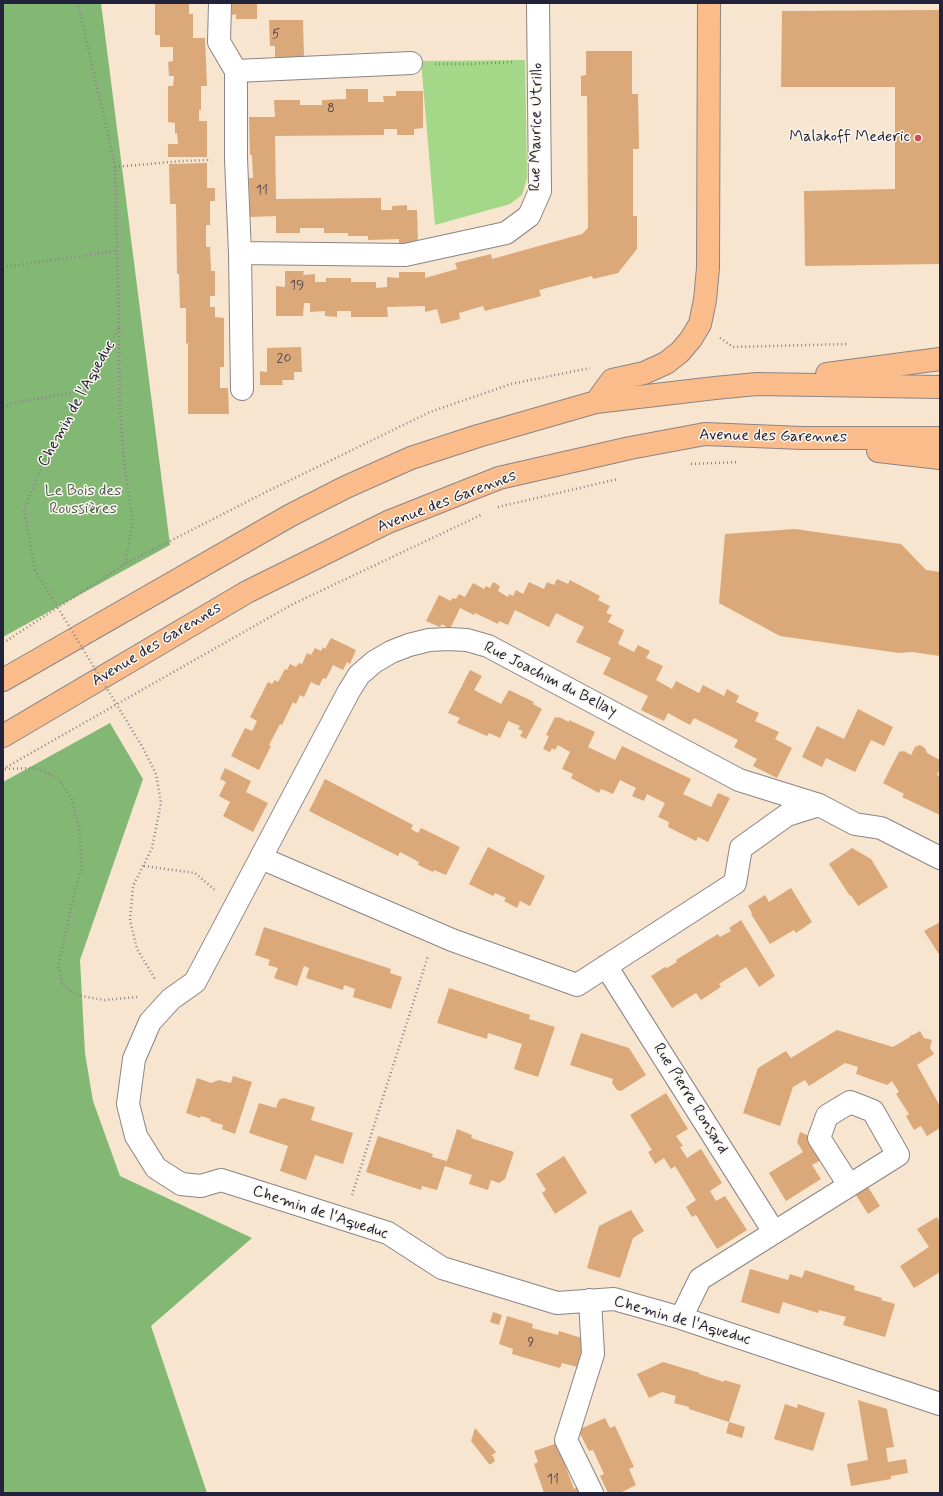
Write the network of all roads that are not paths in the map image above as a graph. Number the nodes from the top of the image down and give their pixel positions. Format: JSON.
{"nodes":[{"id":1,"x":220,"y":3,"type":"edge"},
{"id":2,"x":538,"y":3,"type":"edge"},
{"id":3,"x":708,"y":3,"type":"edge"},
{"id":4,"x":411,"y":63,"type":"road end"},
{"id":5,"x":236,"y":71,"type":"junction"},
{"id":6,"x":240,"y":253,"type":"junction"},
{"id":7,"x":940,"y":359,"type":"edge"},
{"id":8,"x":757,"y":384,"type":"junction"},
{"id":9,"x":940,"y":387,"type":"edge"},
{"id":10,"x":242,"y":389,"type":"dead end"},
{"id":11,"x":596,"y":402,"type":"junction"},
{"id":12,"x":802,"y":438,"type":"junction"},
{"id":13,"x":940,"y":438,"type":"edge"},
{"id":14,"x":940,"y":458,"type":"edge"},
{"id":15,"x":3,"y":680,"type":"edge"},
{"id":16,"x":3,"y":736,"type":"edge"},
{"id":17,"x":819,"y":805,"type":"junction"},
{"id":18,"x":261,"y":858,"type":"junction"},
{"id":19,"x":940,"y":858,"type":"edge"},
{"id":20,"x":606,"y":966,"type":"junction"},
{"id":21,"x":171,"y":1000,"type":"joint"},
{"id":22,"x":849,"y":1185,"type":"dead end"},
{"id":23,"x":774,"y":1232,"type":"junction"},
{"id":24,"x":590,"y":1300,"type":"junction"},
{"id":25,"x":681,"y":1318,"type":"junction"},
{"id":26,"x":940,"y":1404,"type":"edge"},
{"id":27,"x":592,"y":1493,"type":"edge"}],
"edges":[{"from":1,"to":5,"type":"street"},
{"from":2,"to":6,"type":"street","name":"Rue Maurice Utrillo"},
{"from":3,"to":11,"type":"main road"},
{"from":4,"to":5,"type":"street"},
{"from":5,"to":6,"type":"street"},
{"from":6,"to":10,"type":"street"},
{"from":7,"to":8,"type":"main road"},
{"from":8,"to":9,"type":"main road"},
{"from":8,"to":11,"type":"main road"},
{"from":11,"to":15,"type":"main road"},
{"from":12,"to":13,"type":"main road","name":"Avenue des Garennes"},
{"from":12,"to":14,"type":"main road"},
{"from":12,"to":16,"type":"main road","name":"Avenue des Garennes"},
{"from":17,"to":18,"type":"street","name":"Rue Joachim du Bellay"},
{"from":17,"to":19,"type":"street","name":"Rue Joachim du Bellay"},
{"from":17,"to":20,"type":"street"},
{"from":18,"to":20,"type":"street"},
{"from":18,"to":21,"type":"street","name":"Rue Joachim du Bellay"},
{"from":20,"to":23,"type":"street","name":"Rue Pierre Ronsard"},
{"from":21,"to":24,"type":"street","name":"Chemin de l'Aqueduc"},
{"from":22,"to":23,"type":"street"},
{"from":23,"to":25,"type":"street"},
{"from":24,"to":25,"type":"street","name":"Chemin de l'Aqueduc"},
{"from":24,"to":27,"type":"street"},
{"from":25,"to":26,"type":"street","name":"Chemin de l'Aqueduc"}]}
